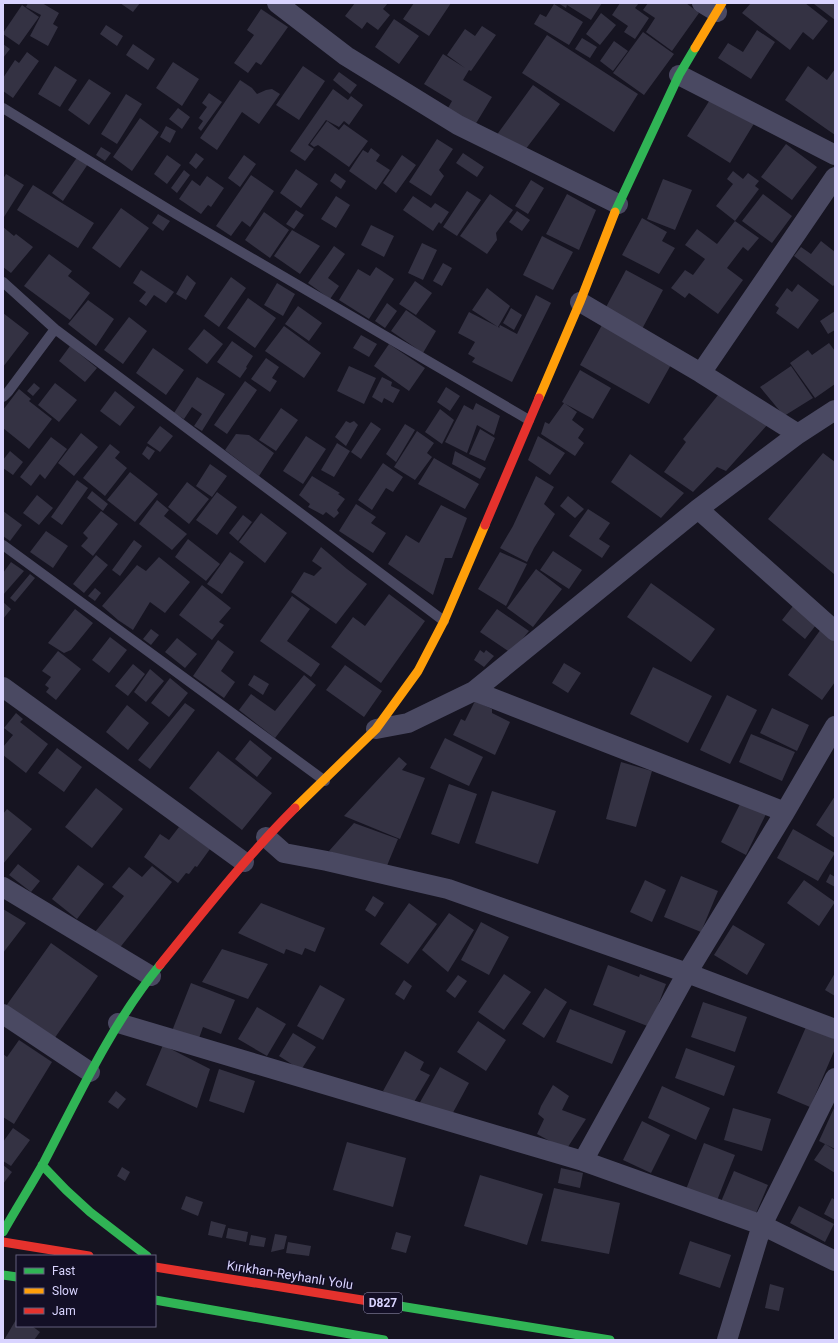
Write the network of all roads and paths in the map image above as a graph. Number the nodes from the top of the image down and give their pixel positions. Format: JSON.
{"nodes":[{"id":1,"x":276,"y":3,"type":"edge"},
{"id":2,"x":714,"y":6,"type":"edge"},
{"id":3,"x":679,"y":75,"type":"junction"},
{"id":4,"x":3,"y":108,"type":"edge"},
{"id":5,"x":835,"y":156,"type":"edge"},
{"id":6,"x":835,"y":177,"type":"edge"},
{"id":7,"x":618,"y":204,"type":"junction"},
{"id":8,"x":3,"y":282,"type":"edge"},
{"id":9,"x":580,"y":302,"type":"junction"},
{"id":10,"x":55,"y":329,"type":"junction"},
{"id":11,"x":701,"y":373,"type":"junction"},
{"id":12,"x":3,"y":397,"type":"edge"},
{"id":13,"x":835,"y":410,"type":"edge"},
{"id":14,"x":529,"y":420,"type":"junction"},
{"id":15,"x":798,"y":434,"type":"junction"},
{"id":16,"x":698,"y":509,"type":"junction"},
{"id":17,"x":3,"y":545,"type":"edge"},
{"id":18,"x":444,"y":621,"type":"junction"},
{"id":19,"x":835,"y":631,"type":"edge"},
{"id":20,"x":474,"y":691,"type":"junction"},
{"id":21,"x":6,"y":694,"type":"edge"},
{"id":22,"x":835,"y":726,"type":"edge"},
{"id":23,"x":376,"y":729,"type":"junction"},
{"id":24,"x":325,"y":781,"type":"junction"},
{"id":25,"x":785,"y":812,"type":"junction"},
{"id":26,"x":266,"y":837,"type":"junction"},
{"id":27,"x":244,"y":862,"type":"junction"},
{"id":28,"x":3,"y":886,"type":"edge"},
{"id":29,"x":687,"y":973,"type":"junction"},
{"id":30,"x":151,"y":976,"type":"junction"},
{"id":31,"x":3,"y":1014,"type":"edge"},
{"id":32,"x":118,"y":1023,"type":"junction"},
{"id":33,"x":835,"y":1029,"type":"edge"},
{"id":34,"x":90,"y":1072,"type":"junction"},
{"id":35,"x":835,"y":1078,"type":"edge"},
{"id":36,"x":583,"y":1161,"type":"junction"},
{"id":37,"x":42,"y":1164,"type":"junction"},
{"id":38,"x":5,"y":1224,"type":"edge"},
{"id":39,"x":762,"y":1225,"type":"junction"},
{"id":40,"x":3,"y":1242,"type":"edge"},
{"id":41,"x":83,"y":1255,"type":"edge"},
{"id":42,"x":146,"y":1255,"type":"edge"},
{"id":43,"x":835,"y":1261,"type":"edge"},
{"id":44,"x":157,"y":1266,"type":"edge"},
{"id":45,"x":3,"y":1275,"type":"edge"},
{"id":46,"x":16,"y":1277,"type":"edge"},
{"id":47,"x":156,"y":1300,"type":"edge"},
{"id":48,"x":384,"y":1340,"type":"edge"},
{"id":49,"x":610,"y":1340,"type":"edge"},
{"id":50,"x":727,"y":1340,"type":"edge"}],
"edges":[{"from":1,"to":7,"type":"street"},
{"from":2,"to":3,"type":"main road"},
{"from":3,"to":5,"type":"street"},
{"from":3,"to":7,"type":"main road"},
{"from":4,"to":14,"type":"lane"},
{"from":6,"to":11,"type":"street"},
{"from":7,"to":9,"type":"main road"},
{"from":8,"to":10,"type":"lane"},
{"from":9,"to":11,"type":"street"},
{"from":9,"to":14,"type":"main road"},
{"from":10,"to":12,"type":"lane"},
{"from":10,"to":18,"type":"lane"},
{"from":11,"to":15,"type":"street"},
{"from":13,"to":15,"type":"street"},
{"from":14,"to":18,"type":"main road"},
{"from":15,"to":16,"type":"street"},
{"from":16,"to":19,"type":"street"},
{"from":16,"to":20,"type":"street"},
{"from":17,"to":24,"type":"lane"},
{"from":18,"to":23,"type":"main road"},
{"from":20,"to":23,"type":"street"},
{"from":20,"to":25,"type":"street"},
{"from":21,"to":27,"type":"street"},
{"from":22,"to":25,"type":"street"},
{"from":23,"to":24,"type":"main road"},
{"from":24,"to":26,"type":"main road"},
{"from":25,"to":29,"type":"street"},
{"from":26,"to":27,"type":"main road"},
{"from":26,"to":29,"type":"street"},
{"from":27,"to":30,"type":"main road"},
{"from":28,"to":30,"type":"street"},
{"from":29,"to":33,"type":"street"},
{"from":29,"to":36,"type":"street"},
{"from":30,"to":32,"type":"main road"},
{"from":31,"to":34,"type":"street"},
{"from":32,"to":34,"type":"main road"},
{"from":32,"to":36,"type":"street"},
{"from":34,"to":37,"type":"main road"},
{"from":35,"to":39,"type":"street"},
{"from":36,"to":39,"type":"street"},
{"from":37,"to":38,"type":"main road"},
{"from":37,"to":42,"type":"main road"},
{"from":39,"to":43,"type":"street"},
{"from":39,"to":50,"type":"street"},
{"from":40,"to":41,"type":"main road"},
{"from":44,"to":49,"type":"main road","name":"Kırıkhan-Reyhanlı Yolu","number":"D827"},
{"from":45,"to":46,"type":"main road"},
{"from":47,"to":48,"type":"main road"}]}
